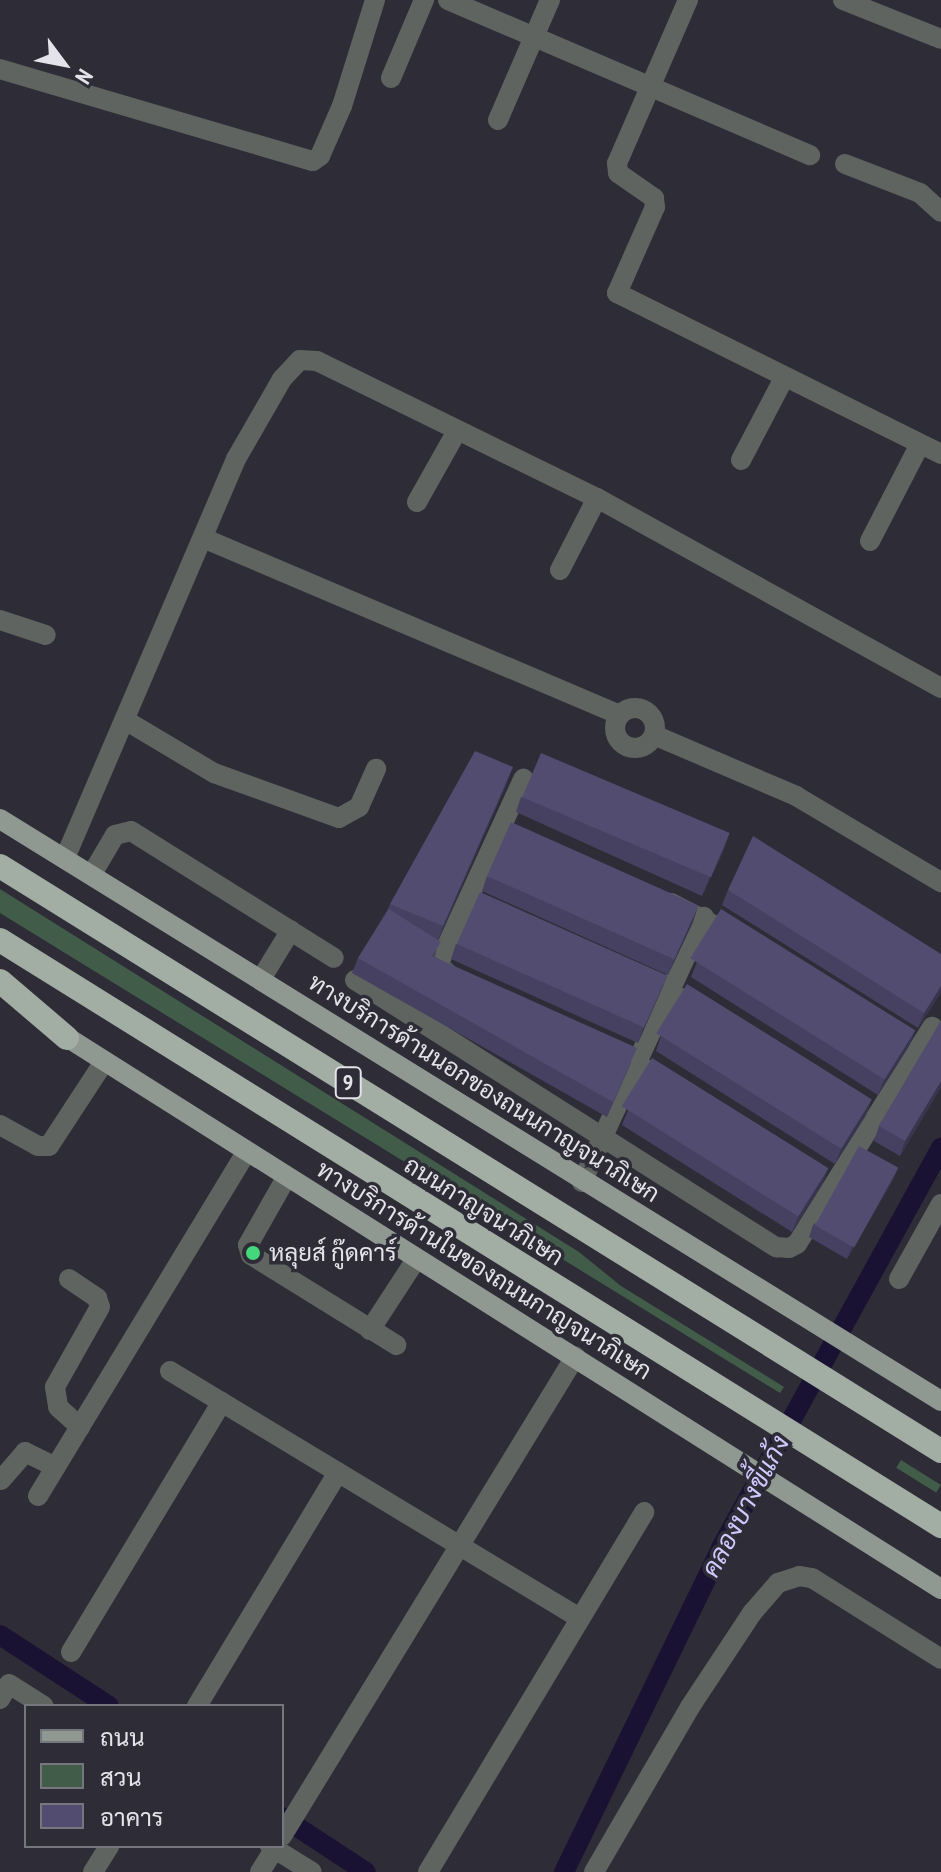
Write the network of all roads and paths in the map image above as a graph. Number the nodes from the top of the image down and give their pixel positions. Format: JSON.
{"nodes":[{"id":1,"x":375,"y":0,"type":"edge"},
{"id":2,"x":424,"y":0,"type":"edge"},
{"id":3,"x":448,"y":0,"type":"edge"},
{"id":4,"x":550,"y":0,"type":"edge"},
{"id":5,"x":688,"y":0,"type":"edge"},
{"id":6,"x":843,"y":0,"type":"edge"},
{"id":7,"x":535,"y":36,"type":"junction"},
{"id":8,"x":941,"y":39,"type":"edge"},
{"id":9,"x":0,"y":69,"type":"edge"},
{"id":10,"x":391,"y":78,"type":"dead end"},
{"id":11,"x":652,"y":86,"type":"junction"},
{"id":12,"x":498,"y":120,"type":"dead end"},
{"id":13,"x":810,"y":155,"type":"dead end"},
{"id":14,"x":845,"y":164,"type":"dead end"},
{"id":15,"x":941,"y":212,"type":"edge"},
{"id":16,"x":784,"y":378,"type":"junction"},
{"id":17,"x":457,"y":431,"type":"junction"},
{"id":18,"x":920,"y":444,"type":"junction"},
{"id":19,"x":941,"y":454,"type":"edge"},
{"id":20,"x":741,"y":460,"type":"dead end"},
{"id":21,"x":597,"y":498,"type":"junction"},
{"id":22,"x":417,"y":502,"type":"dead end"},
{"id":23,"x":203,"y":538,"type":"junction"},
{"id":24,"x":870,"y":541,"type":"dead end"},
{"id":25,"x":560,"y":570,"type":"dead end"},
{"id":26,"x":2,"y":627,"type":"edge"},
{"id":27,"x":46,"y":635,"type":"dead end"},
{"id":28,"x":941,"y":688,"type":"edge"},
{"id":29,"x":619,"y":715,"type":"junction"},
{"id":30,"x":125,"y":720,"type":"junction"},
{"id":31,"x":654,"y":735,"type":"junction"},
{"id":32,"x":376,"y":769,"type":"dead end"},
{"id":33,"x":523,"y":779,"type":"dead end"},
{"id":34,"x":0,"y":819,"type":"edge"},
{"id":35,"x":65,"y":858,"type":"junction"},
{"id":36,"x":0,"y":866,"type":"edge"},
{"id":37,"x":92,"y":874,"type":"junction"},
{"id":38,"x":941,"y":882,"type":"edge"},
{"id":39,"x":646,"y":892,"type":"edge"},
{"id":40,"x":704,"y":917,"type":"junction"},
{"id":41,"x":291,"y":930,"type":"junction"},
{"id":42,"x":0,"y":940,"type":"edge"},
{"id":43,"x":758,"y":950,"type":"edge"},
{"id":44,"x":334,"y":958,"type":"dead end"},
{"id":45,"x":613,"y":964,"type":"edge"},
{"id":46,"x":261,"y":979,"type":"junction"},
{"id":47,"x":355,"y":980,"type":"dead end"},
{"id":48,"x":0,"y":981,"type":"edge"},
{"id":49,"x":469,"y":985,"type":"edge"},
{"id":50,"x":672,"y":990,"type":"junction"},
{"id":51,"x":0,"y":995,"type":"edge"},
{"id":52,"x":723,"y":1022,"type":"edge"},
{"id":53,"x":932,"y":1027,"type":"dead end"},
{"id":54,"x":582,"y":1037,"type":"edge"},
{"id":55,"x":67,"y":1038,"type":"junction"},
{"id":56,"x":104,"y":1062,"type":"junction"},
{"id":57,"x":639,"y":1063,"type":"junction"},
{"id":58,"x":691,"y":1095,"type":"edge"},
{"id":59,"x":0,"y":1125,"type":"edge"},
{"id":60,"x":605,"y":1135,"type":"junction"},
{"id":61,"x":246,"y":1153,"type":"junction"},
{"id":62,"x":286,"y":1178,"type":"junction"},
{"id":63,"x":582,"y":1182,"type":"junction"},
{"id":64,"x":941,"y":1204,"type":"edge"},
{"id":65,"x":415,"y":1261,"type":"junction"},
{"id":66,"x":69,"y":1279,"type":"dead end"},
{"id":67,"x":899,"y":1279,"type":"dead end"},
{"id":68,"x":370,"y":1330,"type":"junction"},
{"id":69,"x":396,"y":1345,"type":"dead end"},
{"id":70,"x":575,"y":1357,"type":"junction"},
{"id":71,"x":170,"y":1371,"type":"dead end"},
{"id":72,"x":937,"y":1399,"type":"edge"},
{"id":73,"x":222,"y":1402,"type":"junction"},
{"id":74,"x":80,"y":1427,"type":"junction"},
{"id":75,"x":941,"y":1451,"type":"edge"},
{"id":76,"x":56,"y":1467,"type":"junction"},
{"id":77,"x":338,"y":1472,"type":"junction"},
{"id":78,"x":1,"y":1480,"type":"edge"},
{"id":79,"x":38,"y":1496,"type":"dead end"},
{"id":80,"x":644,"y":1512,"type":"dead end"},
{"id":81,"x":941,"y":1526,"type":"edge"},
{"id":82,"x":460,"y":1546,"type":"junction"},
{"id":83,"x":941,"y":1589,"type":"edge"},
{"id":84,"x":580,"y":1618,"type":"junction"},
{"id":85,"x":71,"y":1652,"type":"dead end"},
{"id":86,"x":941,"y":1659,"type":"edge"},
{"id":87,"x":0,"y":1699,"type":"edge"},
{"id":88,"x":41,"y":1704,"type":"edge"},
{"id":89,"x":198,"y":1704,"type":"edge"},
{"id":90,"x":284,"y":1831,"type":"edge"},
{"id":91,"x":108,"y":1848,"type":"edge"},
{"id":92,"x":274,"y":1848,"type":"edge"},
{"id":93,"x":284,"y":1848,"type":"edge"},
{"id":94,"x":93,"y":1872,"type":"edge"},
{"id":95,"x":260,"y":1872,"type":"edge"},
{"id":96,"x":312,"y":1872,"type":"edge"},
{"id":97,"x":428,"y":1872,"type":"edge"},
{"id":98,"x":594,"y":1872,"type":"edge"}],
"edges":[{"from":1,"to":9,"type":"street"},
{"from":2,"to":10,"type":"street"},
{"from":3,"to":7,"type":"street"},
{"from":4,"to":7,"type":"street"},
{"from":5,"to":11,"type":"street"},
{"from":6,"to":8,"type":"street"},
{"from":7,"to":11,"type":"street"},
{"from":7,"to":12,"type":"street"},
{"from":11,"to":13,"type":"street"},
{"from":11,"to":16,"type":"street"},
{"from":14,"to":15,"type":"street"},
{"from":16,"to":18,"type":"street"},
{"from":16,"to":20,"type":"street"},
{"from":17,"to":21,"type":"street"},
{"from":17,"to":22,"type":"street"},
{"from":17,"to":23,"type":"street"},
{"from":18,"to":19,"type":"street"},
{"from":18,"to":24,"type":"street"},
{"from":21,"to":25,"type":"street"},
{"from":21,"to":28,"type":"street"},
{"from":23,"to":29,"type":"street"},
{"from":23,"to":30,"type":"street"},
{"from":26,"to":27,"type":"street"},
{"from":29,"to":31,"type":"street"},
{"from":29,"to":31,"type":"street"},
{"from":30,"to":32,"type":"street"},
{"from":30,"to":35,"type":"street"},
{"from":31,"to":38,"type":"street"},
{"from":33,"to":49,"type":"street"},
{"from":34,"to":35,"type":"main road","name":"ทางบริการด้านนอกของถนนกาญจนาภิเษก"},
{"from":35,"to":37,"type":"main road","name":"ทางบริการด้านนอกของถนนกาญจนาภิเษก"},
{"from":36,"to":75,"type":"highway","name":"ถนนกาญจนาภิเษก","number":"9"},
{"from":37,"to":41,"type":"street"},
{"from":37,"to":46,"type":"main road","name":"ทางบริการด้านนอกของถนนกาญจนาภิเษก"},
{"from":39,"to":40,"type":"street"},
{"from":40,"to":43,"type":"street"},
{"from":40,"to":50,"type":"street"},
{"from":41,"to":44,"type":"street"},
{"from":41,"to":46,"type":"street"},
{"from":42,"to":81,"type":"highway","name":"ถนนกาญจนาภิเษก"},
{"from":45,"to":50,"type":"street"},
{"from":46,"to":63,"type":"main road","name":"ทางบริการด้านนอกของถนนกาญจนาภิเษก"},
{"from":47,"to":60,"type":"street"},
{"from":48,"to":55,"type":"highway"},
{"from":50,"to":52,"type":"street"},
{"from":50,"to":57,"type":"street"},
{"from":51,"to":55,"type":"main road","name":"ทางบริการด้านในของถนนกาญจนาภิเษก"},
{"from":53,"to":60,"type":"street"},
{"from":54,"to":57,"type":"street"},
{"from":55,"to":56,"type":"main road","name":"ทางบริการด้านในของถนนกาญจนาภิเษก"},
{"from":56,"to":59,"type":"street"},
{"from":56,"to":61,"type":"main road","name":"ทางบริการด้านในของถนนกาญจนาภิเษก"},
{"from":57,"to":58,"type":"street"},
{"from":57,"to":60,"type":"street"},
{"from":60,"to":63,"type":"street"},
{"from":61,"to":62,"type":"main road","name":"ทางบริการด้านในของถนนกาญจนาภิเษก"},
{"from":61,"to":74,"type":"street"},
{"from":62,"to":65,"type":"main road","name":"ทางบริการด้านในของถนนกาญจนาภิเษก"},
{"from":62,"to":68,"type":"street"},
{"from":63,"to":72,"type":"main road","name":"ทางบริการด้านนอกของถนนกาญจนาภิเษก"},
{"from":64,"to":67,"type":"street"},
{"from":65,"to":68,"type":"street"},
{"from":65,"to":70,"type":"main road","name":"ทางบริการด้านในของถนนกาญจนาภิเษก"},
{"from":66,"to":74,"type":"street"},
{"from":68,"to":69,"type":"street"},
{"from":70,"to":82,"type":"street"},
{"from":70,"to":83,"type":"main road","name":"ทางบริการด้านในของถนนกาญจนาภิเษก"},
{"from":71,"to":73,"type":"street"},
{"from":73,"to":77,"type":"street"},
{"from":73,"to":85,"type":"street"},
{"from":74,"to":76,"type":"street"},
{"from":76,"to":78,"type":"street"},
{"from":76,"to":79,"type":"street"},
{"from":77,"to":82,"type":"street"},
{"from":77,"to":89,"type":"street"},
{"from":80,"to":84,"type":"street"},
{"from":82,"to":84,"type":"street"},
{"from":82,"to":90,"type":"street"},
{"from":84,"to":97,"type":"street"},
{"from":86,"to":98,"type":"street"},
{"from":87,"to":88,"type":"street"},
{"from":91,"to":94,"type":"street"},
{"from":92,"to":95,"type":"street"},
{"from":93,"to":96,"type":"street"}]}
